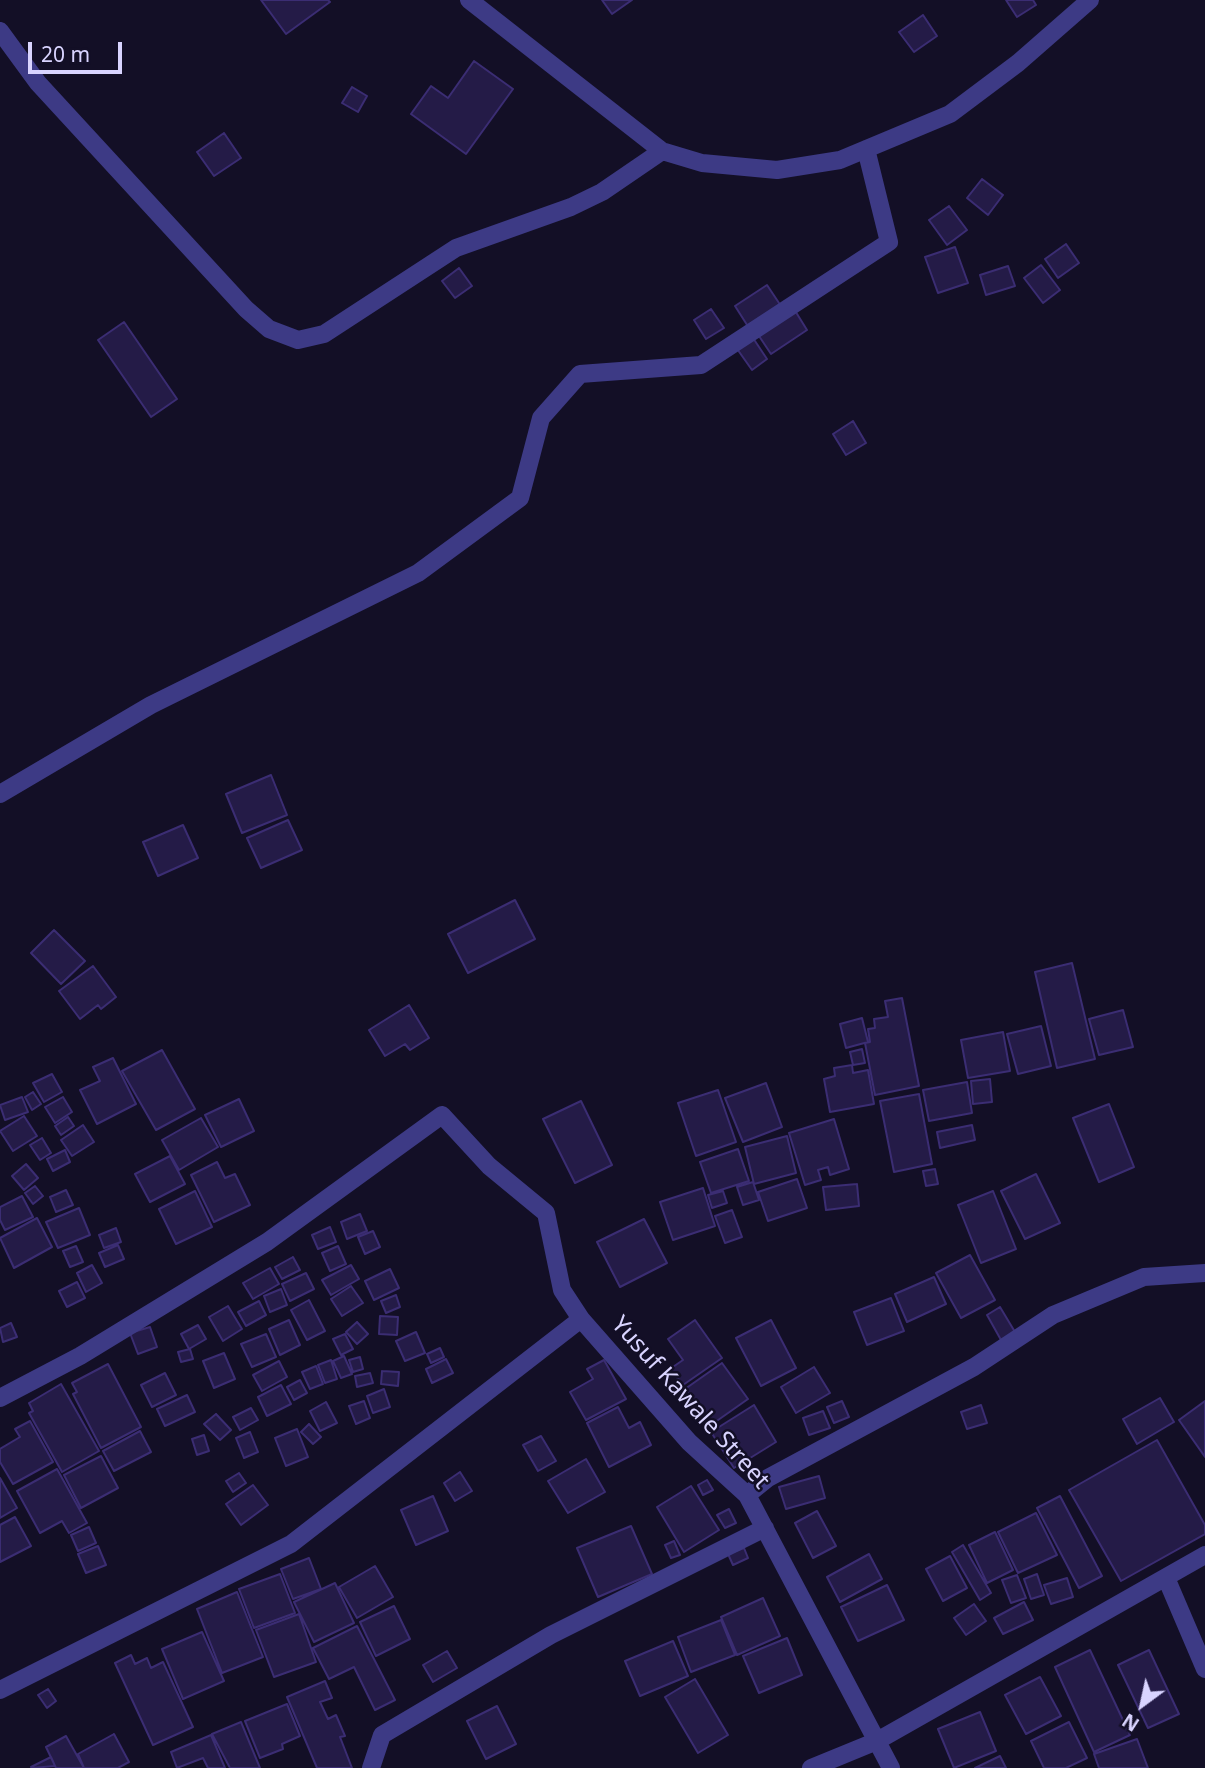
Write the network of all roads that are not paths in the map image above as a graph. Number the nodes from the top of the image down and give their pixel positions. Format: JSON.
{"nodes":[{"id":1,"x":469,"y":0,"type":"edge"},
{"id":2,"x":1090,"y":0,"type":"edge"},
{"id":3,"x":0,"y":31,"type":"edge"},
{"id":4,"x":866,"y":149,"type":"junction"},
{"id":5,"x":662,"y":151,"type":"junction"},
{"id":6,"x":0,"y":794,"type":"edge"},
{"id":7,"x":1205,"y":1273,"type":"edge"},
{"id":8,"x":581,"y":1319,"type":"junction"},
{"id":9,"x":0,"y":1398,"type":"edge"},
{"id":10,"x":747,"y":1495,"type":"junction"},
{"id":11,"x":765,"y":1528,"type":"junction"},
{"id":12,"x":1205,"y":1555,"type":"edge"},
{"id":13,"x":1167,"y":1580,"type":"junction"},
{"id":14,"x":1205,"y":1669,"type":"edge"},
{"id":15,"x":0,"y":1690,"type":"edge"},
{"id":16,"x":877,"y":1741,"type":"junction"},
{"id":17,"x":371,"y":1768,"type":"edge"},
{"id":18,"x":811,"y":1768,"type":"edge"},
{"id":19,"x":891,"y":1768,"type":"edge"}],
"edges":[{"from":1,"to":5,"type":"street"},
{"from":2,"to":4,"type":"street"},
{"from":3,"to":5,"type":"street"},
{"from":4,"to":5,"type":"street"},
{"from":4,"to":6,"type":"street"},
{"from":7,"to":10,"type":"street"},
{"from":8,"to":9,"type":"street","name":"Yusuf Kawale Street"},
{"from":8,"to":10,"type":"street","name":"Yusuf Kawale Street"},
{"from":8,"to":15,"type":"street"},
{"from":10,"to":11,"type":"street","name":"Yusuf Kawale Street"},
{"from":11,"to":16,"type":"street","name":"Yusuf Kawale Street"},
{"from":11,"to":17,"type":"street"},
{"from":12,"to":13,"type":"street"},
{"from":13,"to":14,"type":"street"},
{"from":13,"to":16,"type":"street"},
{"from":16,"to":18,"type":"street"},
{"from":16,"to":19,"type":"street","name":"Yusuf Kawale Street"}]}
